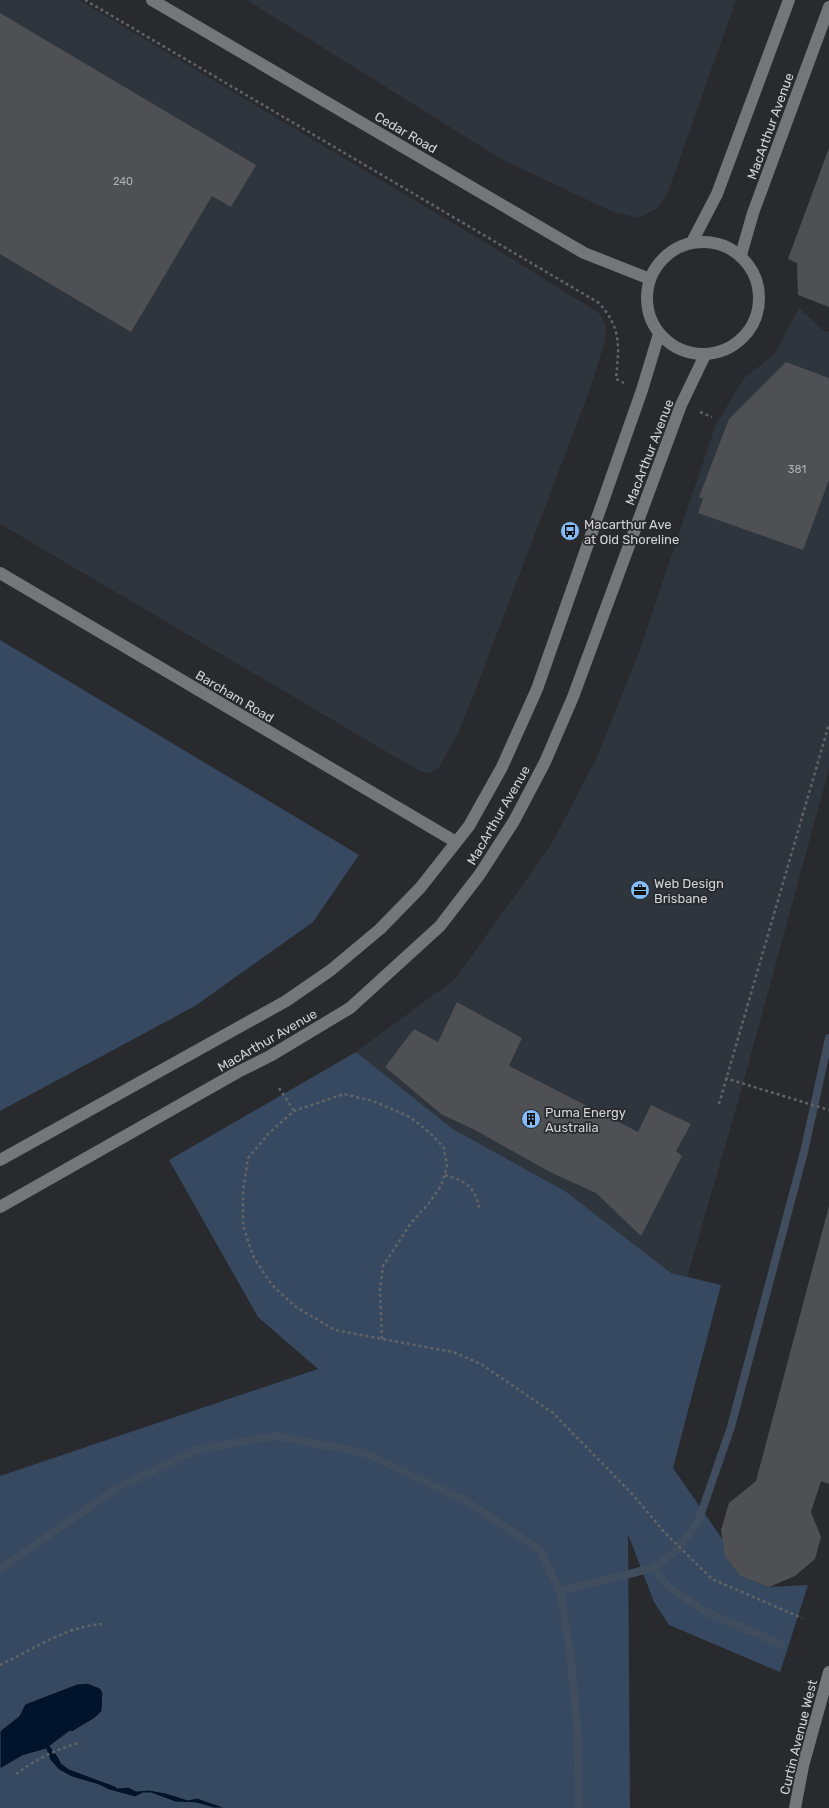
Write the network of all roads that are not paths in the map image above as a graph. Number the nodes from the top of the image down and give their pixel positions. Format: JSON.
{"nodes":[{"id":1,"x":152,"y":0,"type":"edge"},
{"id":2,"x":789,"y":0,"type":"edge"},
{"id":3,"x":829,"y":7,"type":"edge"},
{"id":4,"x":692,"y":242,"type":"junction"},
{"id":5,"x":741,"y":255,"type":"junction"},
{"id":6,"x":650,"y":279,"type":"junction"},
{"id":7,"x":659,"y":334,"type":"junction"},
{"id":8,"x":705,"y":355,"type":"junction"},
{"id":9,"x":0,"y":574,"type":"edge"},
{"id":10,"x":456,"y":842,"type":"junction"},
{"id":11,"x":0,"y":1160,"type":"edge"},
{"id":12,"x":0,"y":1207,"type":"edge"},
{"id":13,"x":829,"y":1672,"type":"edge"},
{"id":14,"x":795,"y":1808,"type":"edge"}],
"edges":[{"from":1,"to":6,"type":"street","name":"Cedar Road"},
{"from":2,"to":4,"type":"street","name":"MacArthur Avenue"},
{"from":3,"to":5,"type":"street","name":"MacArthur Avenue"},
{"from":4,"to":5,"type":"street"},
{"from":4,"to":6,"type":"street"},
{"from":5,"to":8,"type":"street"},
{"from":6,"to":7,"type":"street"},
{"from":7,"to":8,"type":"street"},
{"from":7,"to":10,"type":"street","name":"MacArthur Avenue"},
{"from":8,"to":12,"type":"street","name":"MacArthur Avenue"},
{"from":9,"to":10,"type":"street","name":"Barcham Road"},
{"from":10,"to":11,"type":"street","name":"MacArthur Avenue"},
{"from":13,"to":14,"type":"street","name":"Curtin Avenue West"}]}
